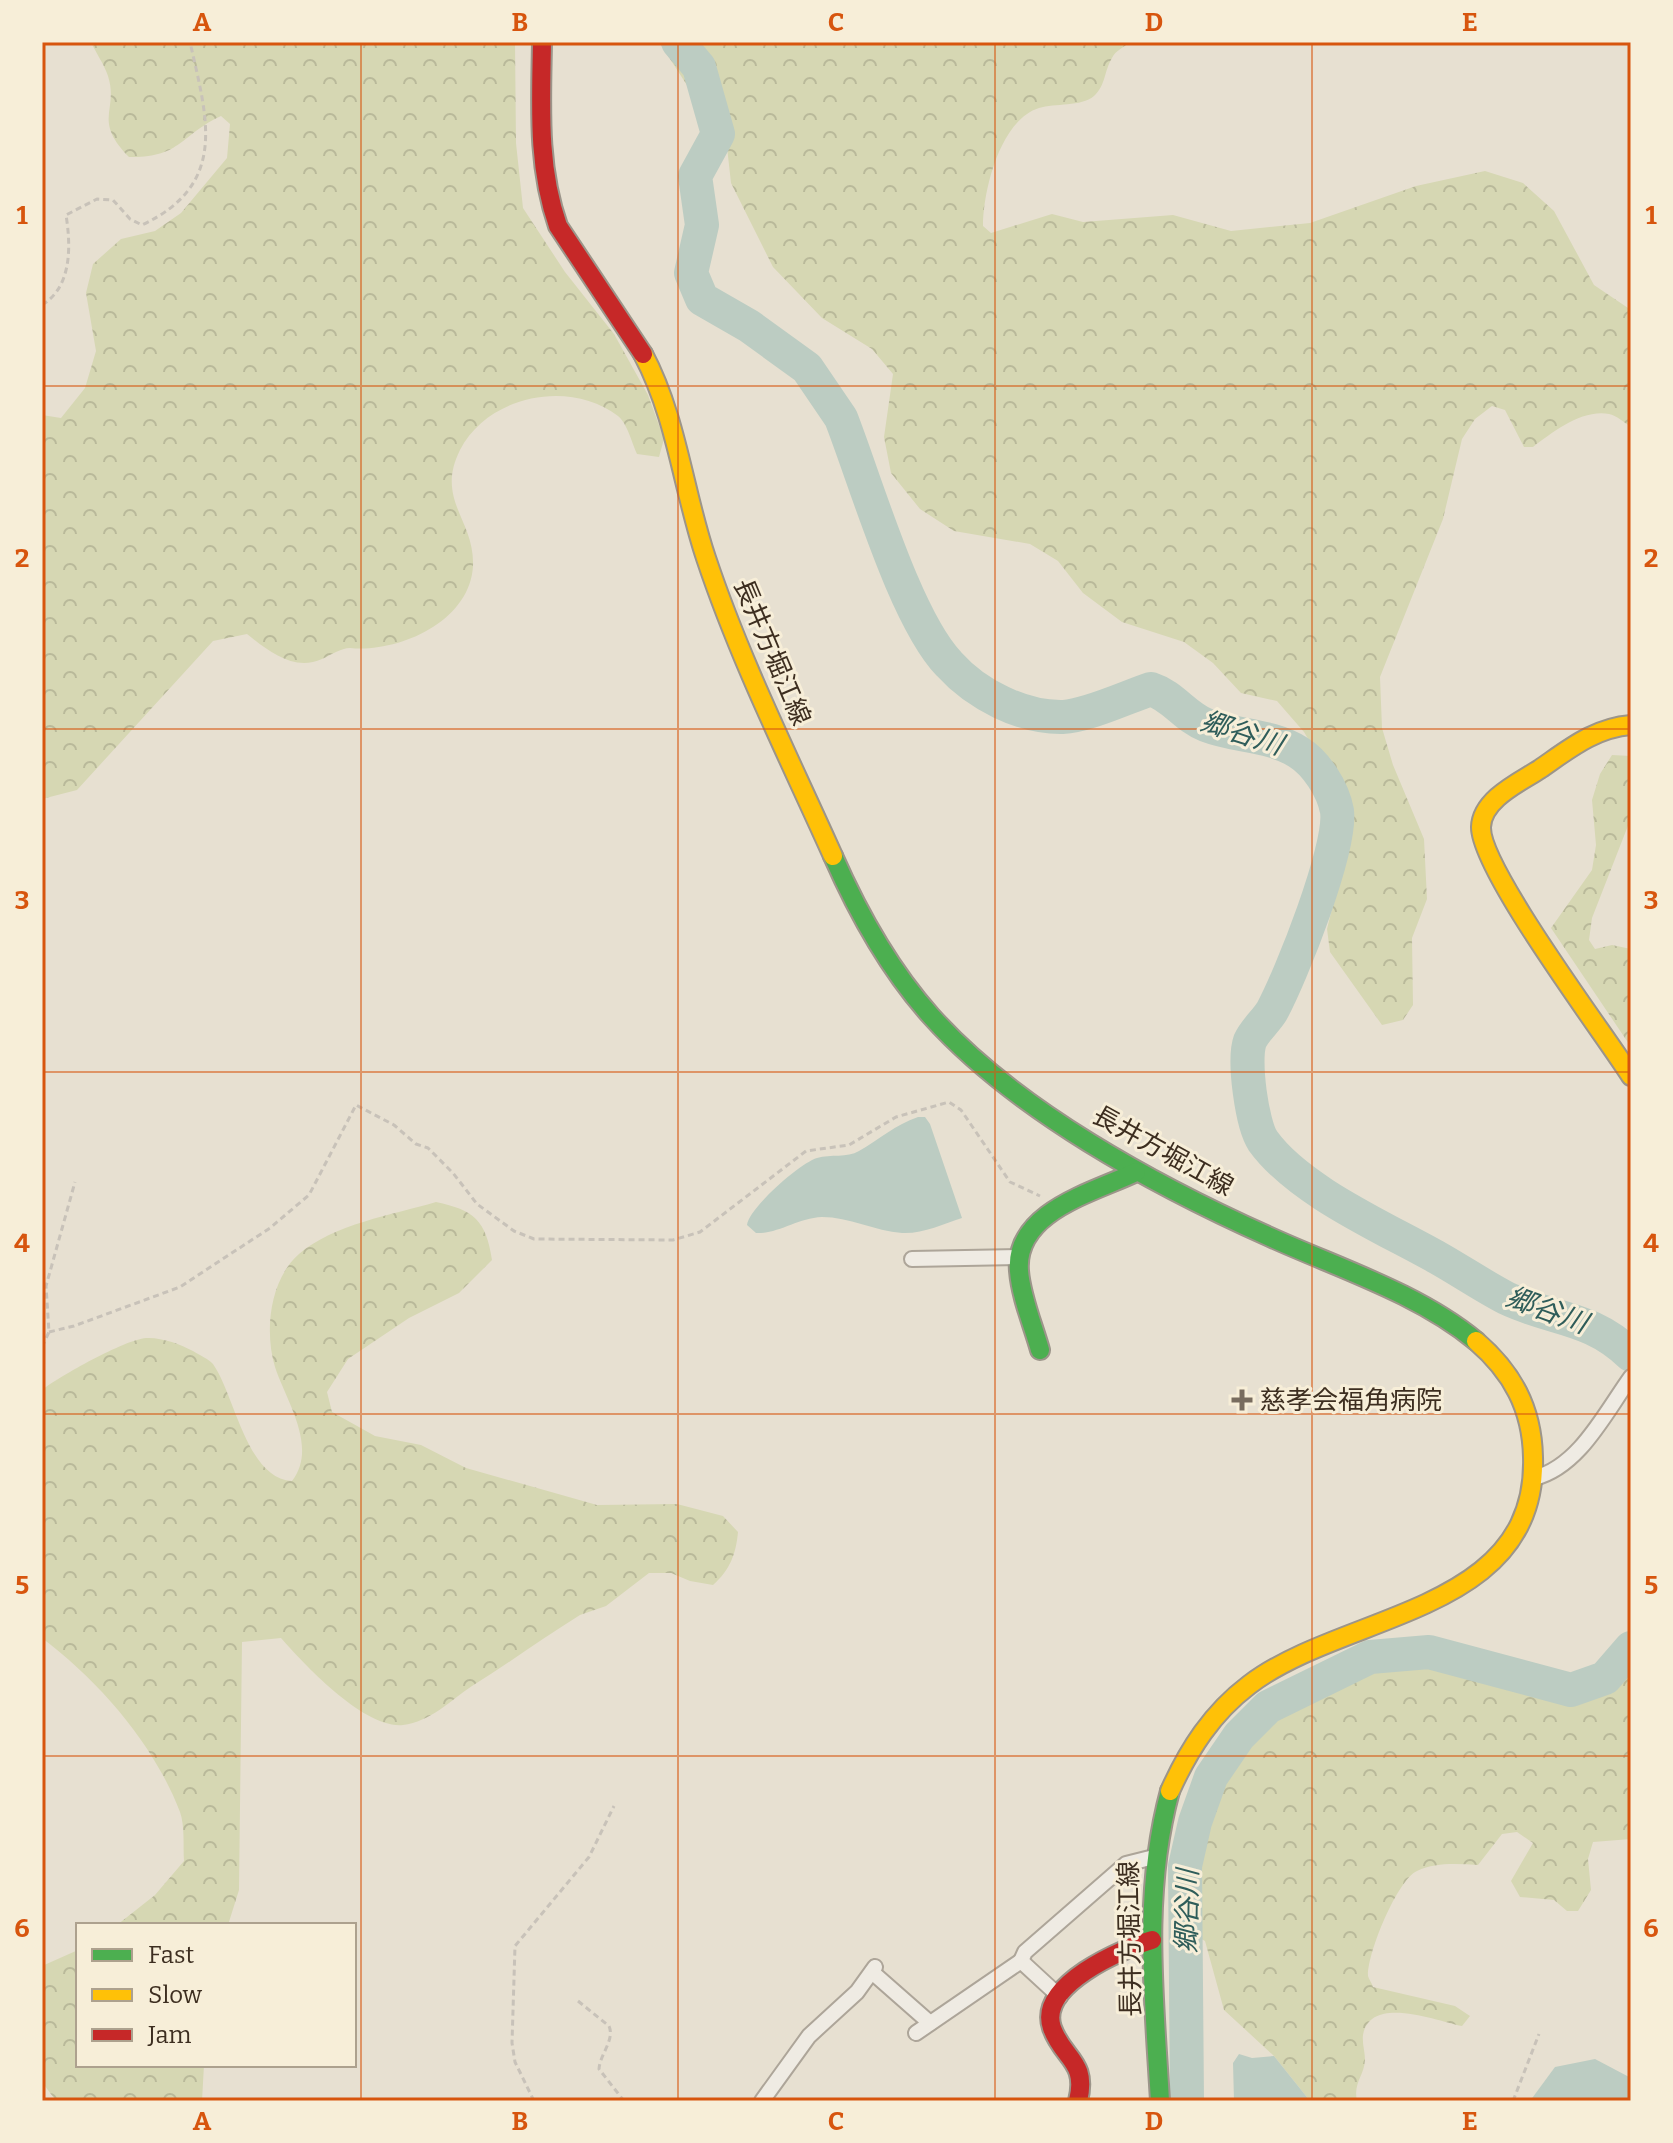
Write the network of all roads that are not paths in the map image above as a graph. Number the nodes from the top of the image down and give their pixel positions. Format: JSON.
{"nodes":[{"id":1,"x":542,"y":42,"type":"edge"},
{"id":2,"x":1631,"y":725,"type":"edge"},
{"id":3,"x":1631,"y":1076,"type":"edge"},
{"id":4,"x":1136,"y":1172,"type":"junction"},
{"id":5,"x":1018,"y":1257,"type":"junction"},
{"id":6,"x":912,"y":1259,"type":"dead end"},
{"id":7,"x":1040,"y":1350,"type":"dead end"},
{"id":8,"x":1631,"y":1377,"type":"edge"},
{"id":9,"x":1534,"y":1478,"type":"junction"},
{"id":10,"x":1154,"y":1857,"type":"junction"},
{"id":11,"x":1152,"y":1940,"type":"junction"},
{"id":12,"x":1021,"y":1961,"type":"junction"},
{"id":13,"x":1060,"y":1997,"type":"junction"},
{"id":14,"x":930,"y":2023,"type":"junction"},
{"id":15,"x":916,"y":2033,"type":"dead end"},
{"id":16,"x":762,"y":2101,"type":"edge"},
{"id":17,"x":1078,"y":2101,"type":"edge"},
{"id":18,"x":1160,"y":2101,"type":"edge"}],
"edges":[{"from":1,"to":4,"type":"main road","name":"長井方堀江線"},
{"from":2,"to":3,"type":"main road"},
{"from":4,"to":5,"type":"main road"},
{"from":4,"to":9,"type":"main road","name":"長井方堀江線"},
{"from":5,"to":6,"type":"street"},
{"from":5,"to":7,"type":"main road"},
{"from":8,"to":9,"type":"street"},
{"from":9,"to":10,"type":"main road","name":"長井方堀江線"},
{"from":10,"to":11,"type":"main road","name":"長井方堀江線"},
{"from":10,"to":12,"type":"street"},
{"from":11,"to":13,"type":"main road"},
{"from":11,"to":18,"type":"main road","name":"長井方堀江線"},
{"from":12,"to":13,"type":"street"},
{"from":12,"to":14,"type":"street"},
{"from":13,"to":17,"type":"main road"},
{"from":14,"to":15,"type":"street"},
{"from":14,"to":16,"type":"street"}]}
